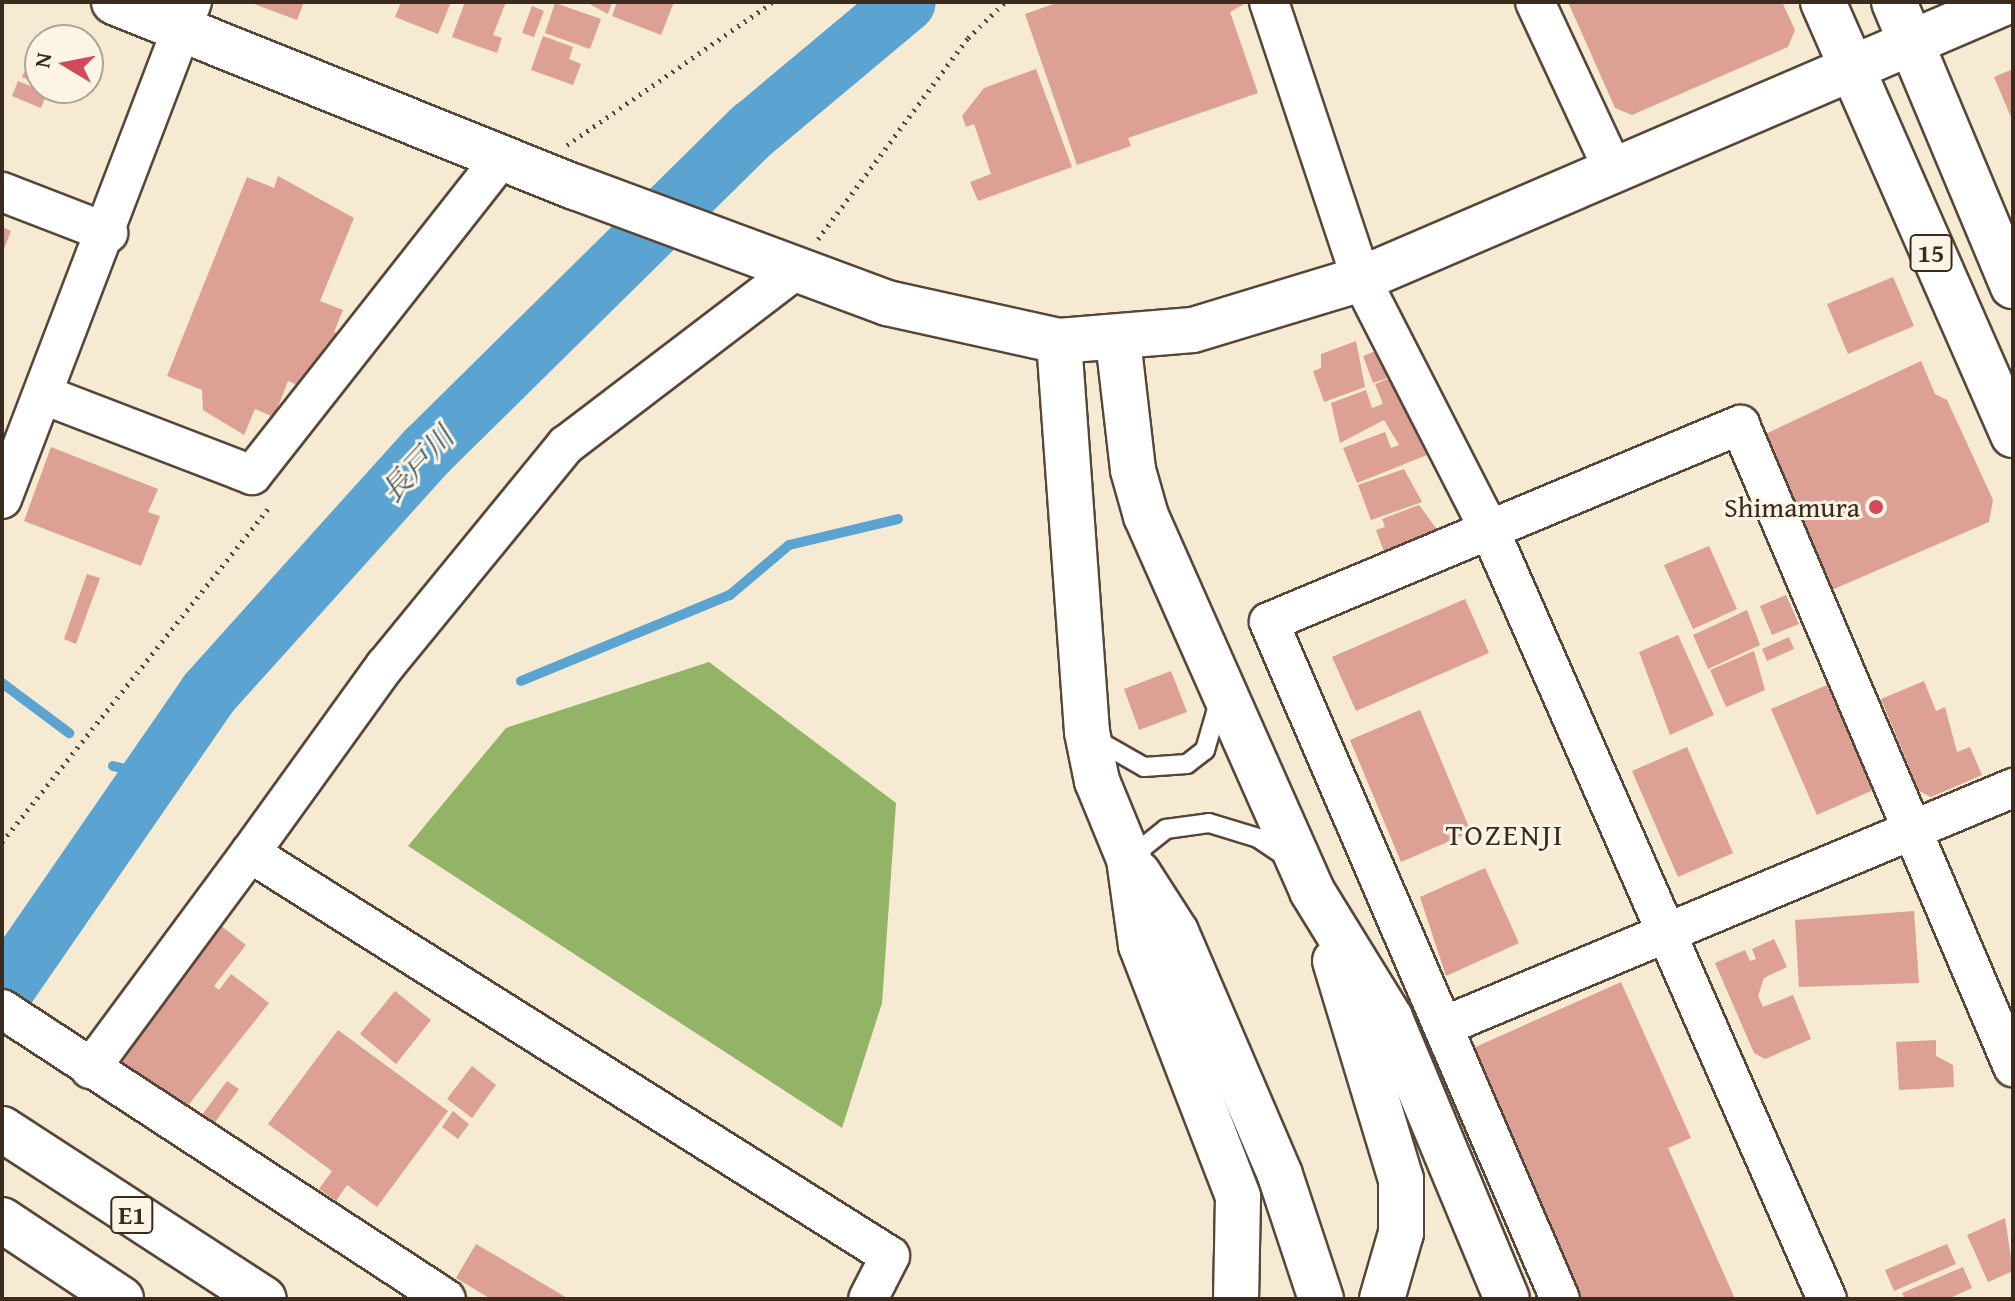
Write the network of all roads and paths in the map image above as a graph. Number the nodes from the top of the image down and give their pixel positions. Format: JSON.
{"nodes":[{"id":1,"x":114,"y":2,"type":"edge"},
{"id":2,"x":773,"y":2,"type":"edge"},
{"id":3,"x":1005,"y":2,"type":"edge"},
{"id":4,"x":1269,"y":2,"type":"edge"},
{"id":5,"x":1535,"y":2,"type":"edge"},
{"id":6,"x":1823,"y":2,"type":"edge"},
{"id":7,"x":1894,"y":2,"type":"edge"},
{"id":8,"x":2006,"y":2,"type":"edge"},
{"id":9,"x":187,"y":15,"type":"edge"},
{"id":10,"x":1913,"y":42,"type":"junction"},
{"id":11,"x":1851,"y":71,"type":"junction"},
{"id":12,"x":1613,"y":169,"type":"junction"},
{"id":13,"x":538,"y":172,"type":"junction"},
{"id":14,"x":2,"y":192,"type":"edge"},
{"id":15,"x":108,"y":233,"type":"junction"},
{"id":16,"x":797,"y":269,"type":"junction"},
{"id":17,"x":1361,"y":279,"type":"junction"},
{"id":18,"x":2013,"y":286,"type":"edge"},
{"id":19,"x":1118,"y":340,"type":"junction"},
{"id":20,"x":1059,"y":341,"type":"junction"},
{"id":21,"x":44,"y":395,"type":"junction"},
{"id":22,"x":2013,"y":435,"type":"edge"},
{"id":23,"x":2,"y":499,"type":"edge"},
{"id":24,"x":1491,"y":533,"type":"junction"},
{"id":25,"x":1222,"y":684,"type":"junction"},
{"id":26,"x":103,"y":715,"type":"dead end"},
{"id":27,"x":1087,"y":732,"type":"junction"},
{"id":28,"x":2013,"y":788,"type":"edge"},
{"id":29,"x":1909,"y":833,"type":"junction"},
{"id":30,"x":2,"y":842,"type":"edge"},
{"id":31,"x":250,"y":853,"type":"junction"},
{"id":32,"x":1129,"y":859,"type":"junction"},
{"id":33,"x":1306,"y":879,"type":"junction"},
{"id":34,"x":1667,"y":936,"type":"junction"},
{"id":35,"x":2,"y":1009,"type":"edge"},
{"id":36,"x":1444,"y":1026,"type":"junction"},
{"id":37,"x":78,"y":1064,"type":"junction"},
{"id":38,"x":2013,"y":1067,"type":"edge"},
{"id":39,"x":2,"y":1129,"type":"edge"},
{"id":40,"x":74,"y":1178,"type":"junction"},
{"id":41,"x":2,"y":1220,"type":"edge"},
{"id":42,"x":121,"y":1299,"type":"edge"},
{"id":43,"x":264,"y":1299,"type":"edge"},
{"id":44,"x":283,"y":1299,"type":"edge"},
{"id":45,"x":446,"y":1299,"type":"edge"},
{"id":46,"x":868,"y":1299,"type":"edge"},
{"id":47,"x":1236,"y":1299,"type":"edge"},
{"id":48,"x":1321,"y":1299,"type":"edge"},
{"id":49,"x":1382,"y":1299,"type":"edge"},
{"id":50,"x":1507,"y":1299,"type":"edge"},
{"id":51,"x":1560,"y":1299,"type":"edge"},
{"id":52,"x":1827,"y":1299,"type":"edge"}],
"edges":[{"from":1,"to":9,"type":"main road"},
{"from":2,"to":13,"type":"path"},
{"from":3,"to":16,"type":"path"},
{"from":4,"to":17,"type":"street"},
{"from":5,"to":12,"type":"street"},
{"from":6,"to":11,"type":"main road","number":"15"},
{"from":7,"to":10,"type":"main road","number":"15"},
{"from":8,"to":10,"type":"main road"},
{"from":9,"to":13,"type":"main road"},
{"from":9,"to":15,"type":"street"},
{"from":10,"to":11,"type":"main road"},
{"from":10,"to":18,"type":"main road","number":"15"},
{"from":11,"to":12,"type":"main road"},
{"from":11,"to":22,"type":"main road","number":"15"},
{"from":12,"to":17,"type":"main road"},
{"from":13,"to":16,"type":"main road"},
{"from":13,"to":21,"type":"street"},
{"from":14,"to":15,"type":"street"},
{"from":15,"to":21,"type":"street"},
{"from":16,"to":20,"type":"main road"},
{"from":16,"to":31,"type":"street"},
{"from":17,"to":19,"type":"main road"},
{"from":17,"to":24,"type":"street"},
{"from":19,"to":20,"type":"main road"},
{"from":19,"to":25,"type":"main road"},
{"from":20,"to":27,"type":"main road"},
{"from":21,"to":23,"type":"street"},
{"from":24,"to":29,"type":"street"},
{"from":24,"to":34,"type":"street"},
{"from":24,"to":36,"type":"street"},
{"from":25,"to":27,"type":"lane"},
{"from":25,"to":33,"type":"main road"},
{"from":26,"to":30,"type":"path"},
{"from":27,"to":32,"type":"main road"},
{"from":28,"to":29,"type":"street"},
{"from":29,"to":34,"type":"street"},
{"from":29,"to":38,"type":"street"},
{"from":31,"to":37,"type":"street"},
{"from":31,"to":46,"type":"street"},
{"from":32,"to":33,"type":"lane"},
{"from":32,"to":47,"type":"main road"},
{"from":32,"to":48,"type":"main road"},
{"from":33,"to":49,"type":"main road"},
{"from":33,"to":50,"type":"main road"},
{"from":34,"to":36,"type":"street"},
{"from":34,"to":52,"type":"street"},
{"from":35,"to":37,"type":"street"},
{"from":36,"to":51,"type":"street"},
{"from":37,"to":45,"type":"street"},
{"from":39,"to":40,"type":"main road","number":"E1"},
{"from":40,"to":43,"type":"main road","number":"E1"},
{"from":40,"to":44,"type":"main road"},
{"from":41,"to":42,"type":"main road"}]}
